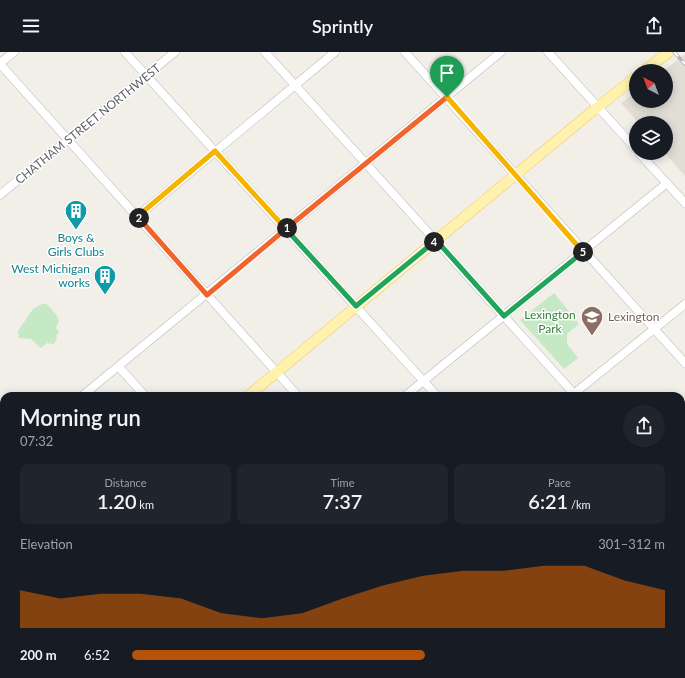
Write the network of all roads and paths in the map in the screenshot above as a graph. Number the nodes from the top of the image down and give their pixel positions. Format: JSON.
{"nodes":[{"id":1,"x":14,"y":52,"type":"edge"},
{"id":2,"x":125,"y":52,"type":"edge"},
{"id":3,"x":175,"y":52,"type":"edge"},
{"id":4,"x":265,"y":52,"type":"edge"},
{"id":5,"x":335,"y":52,"type":"edge"},
{"id":6,"x":405,"y":52,"type":"edge"},
{"id":7,"x":501,"y":52,"type":"edge"},
{"id":8,"x":548,"y":52,"type":"edge"},
{"id":9,"x":669,"y":52,"type":"edge"},
{"id":10,"x":0,"y":63,"type":"edge"},
{"id":11,"x":653,"y":64,"type":"edge"},
{"id":12,"x":146,"y":76,"type":"junction"},
{"id":13,"x":629,"y":82,"type":"edge"},
{"id":14,"x":295,"y":85,"type":"junction"},
{"id":15,"x":447,"y":97,"type":"junction"},
{"id":16,"x":597,"y":107,"type":"junction"},
{"id":17,"x":68,"y":139,"type":"junction"},
{"id":18,"x":629,"y":142,"type":"edge"},
{"id":19,"x":215,"y":151,"type":"junction"},
{"id":20,"x":646,"y":160,"type":"edge"},
{"id":21,"x":366,"y":163,"type":"junction"},
{"id":22,"x":516,"y":175,"type":"junction"},
{"id":23,"x":667,"y":183,"type":"junction"},
{"id":24,"x":0,"y":195,"type":"edge"},
{"id":25,"x":685,"y":203,"type":"edge"},
{"id":26,"x":138,"y":216,"type":"junction"},
{"id":27,"x":286,"y":229,"type":"junction"},
{"id":28,"x":436,"y":240,"type":"junction"},
{"id":29,"x":584,"y":251,"type":"junction"},
{"id":30,"x":207,"y":295,"type":"junction"},
{"id":31,"x":685,"y":304,"type":"edge"},
{"id":32,"x":356,"y":306,"type":"junction"},
{"id":33,"x":504,"y":316,"type":"junction"},
{"id":34,"x":654,"y":329,"type":"junction"},
{"id":35,"x":685,"y":363,"type":"edge"},
{"id":36,"x":119,"y":367,"type":"junction"},
{"id":37,"x":277,"y":372,"type":"junction"},
{"id":38,"x":424,"y":381,"type":"junction"},
{"id":39,"x":87,"y":392,"type":"edge"},
{"id":40,"x":141,"y":392,"type":"edge"},
{"id":41,"x":253,"y":392,"type":"edge"},
{"id":42,"x":294,"y":392,"type":"edge"},
{"id":43,"x":410,"y":392,"type":"edge"},
{"id":44,"x":434,"y":392,"type":"edge"},
{"id":45,"x":571,"y":392,"type":"edge"},
{"id":46,"x":578,"y":392,"type":"edge"}],
"edges":[{"from":1,"to":10,"type":"street"},
{"from":2,"to":12,"type":"street"},
{"from":3,"to":12,"type":"street","name":"CHATHAM STREET NORTHWEST"},
{"from":4,"to":14,"type":"street"},
{"from":5,"to":14,"type":"street"},
{"from":6,"to":15,"type":"street"},
{"from":7,"to":15,"type":"street"},
{"from":8,"to":16,"type":"street"},
{"from":9,"to":11,"type":"main road"},
{"from":10,"to":17,"type":"street"},
{"from":12,"to":17,"type":"street","name":"CHATHAM STREET NORTHWEST"},
{"from":12,"to":19,"type":"street"},
{"from":13,"to":16,"type":"main road"},
{"from":14,"to":19,"type":"street"},
{"from":14,"to":21,"type":"street"},
{"from":15,"to":21,"type":"street"},
{"from":15,"to":22,"type":"street"},
{"from":16,"to":18,"type":"street"},
{"from":16,"to":22,"type":"main road"},
{"from":17,"to":24,"type":"street","name":"CHATHAM STREET NORTHWEST"},
{"from":17,"to":26,"type":"street"},
{"from":19,"to":26,"type":"street"},
{"from":19,"to":27,"type":"street"},
{"from":20,"to":23,"type":"street"},
{"from":21,"to":27,"type":"street"},
{"from":21,"to":28,"type":"street"},
{"from":22,"to":28,"type":"main road"},
{"from":22,"to":29,"type":"street"},
{"from":23,"to":25,"type":"street"},
{"from":23,"to":29,"type":"street"},
{"from":26,"to":30,"type":"street"},
{"from":27,"to":30,"type":"street"},
{"from":27,"to":32,"type":"street"},
{"from":28,"to":32,"type":"main road"},
{"from":28,"to":33,"type":"street"},
{"from":29,"to":33,"type":"street"},
{"from":29,"to":34,"type":"street"},
{"from":30,"to":36,"type":"street"},
{"from":30,"to":37,"type":"street"},
{"from":31,"to":34,"type":"street"},
{"from":32,"to":37,"type":"main road"},
{"from":32,"to":38,"type":"street"},
{"from":33,"to":38,"type":"street"},
{"from":33,"to":45,"type":"street"},
{"from":34,"to":35,"type":"street"},
{"from":34,"to":46,"type":"street"},
{"from":36,"to":39,"type":"street"},
{"from":36,"to":40,"type":"street"},
{"from":37,"to":41,"type":"main road"},
{"from":37,"to":42,"type":"street"},
{"from":38,"to":43,"type":"street"},
{"from":38,"to":44,"type":"street"}]}
